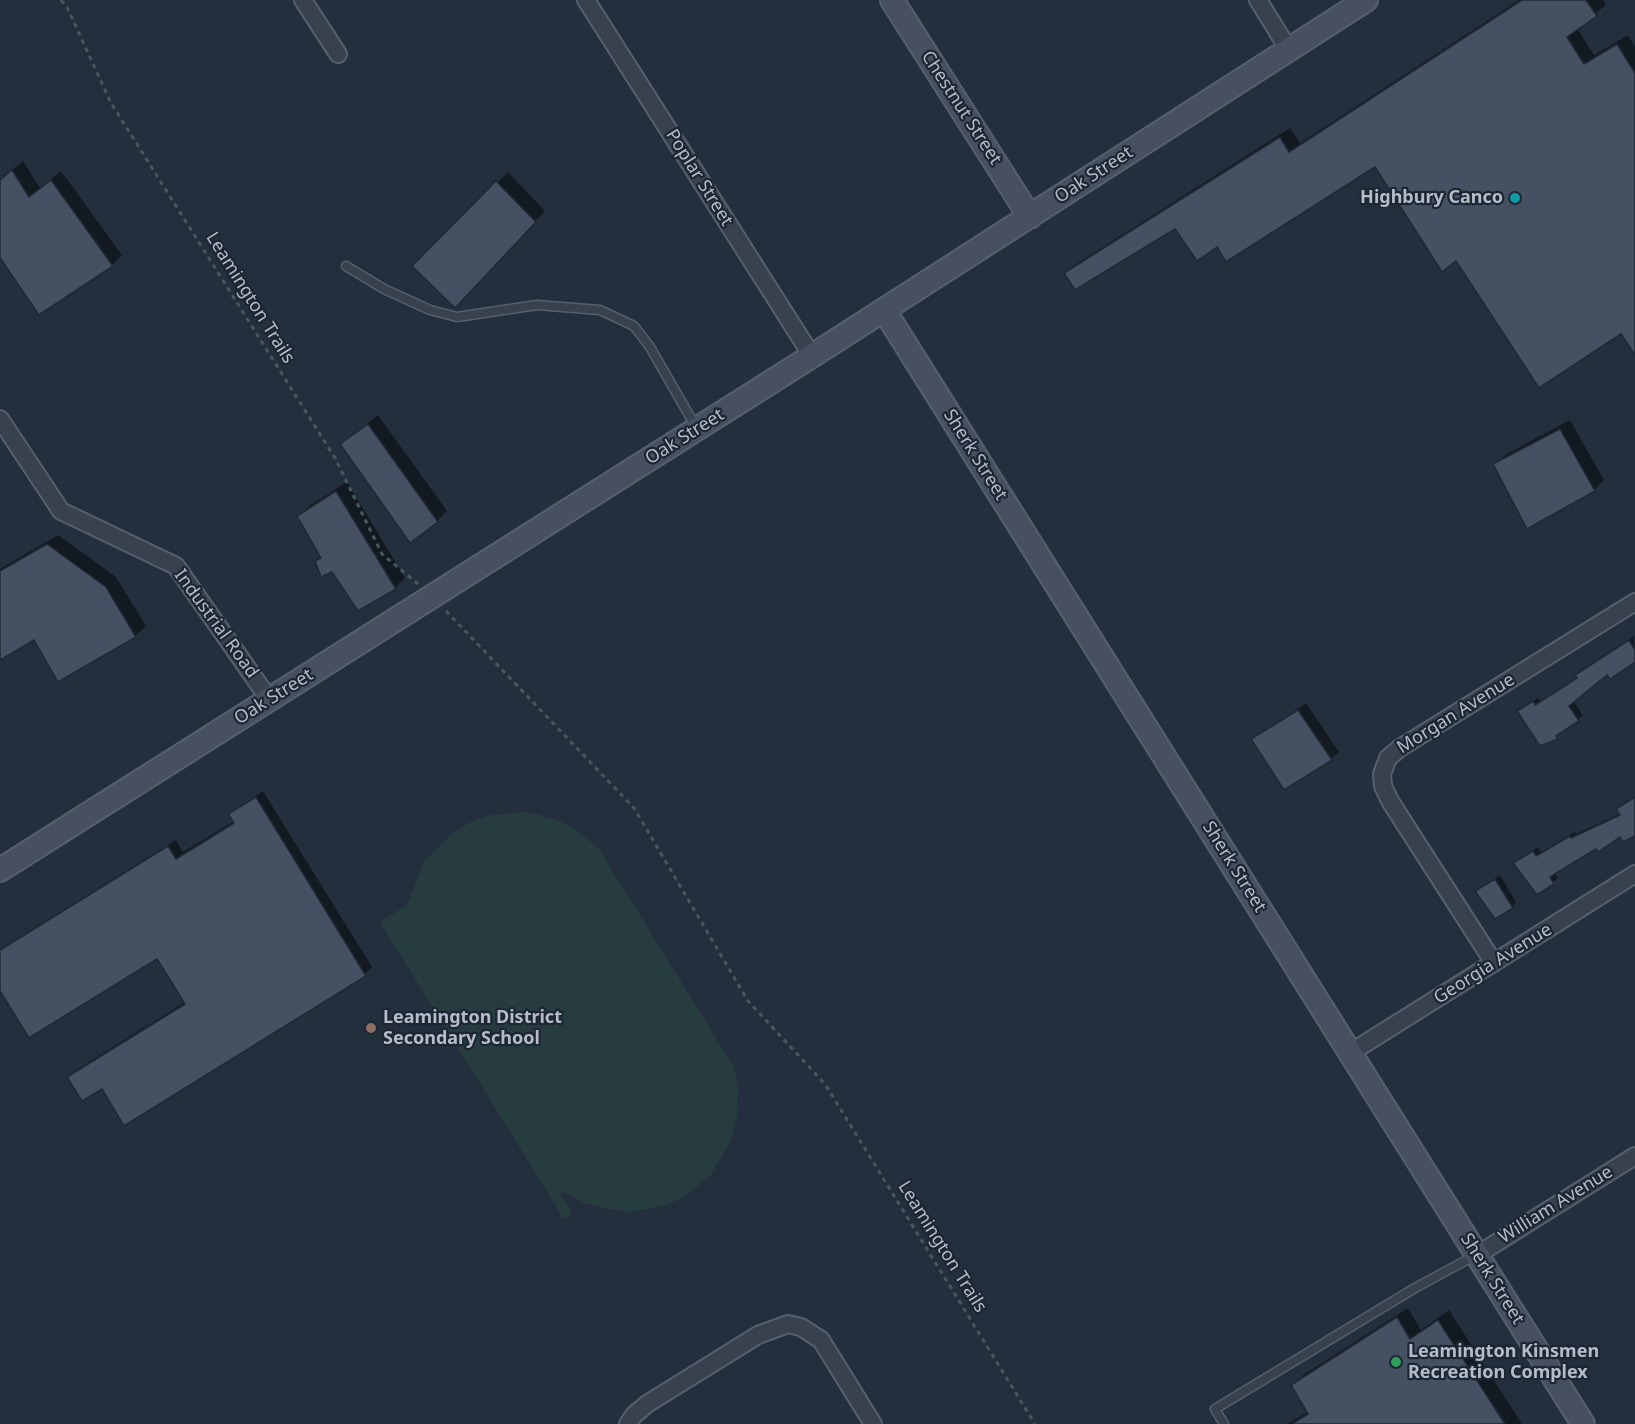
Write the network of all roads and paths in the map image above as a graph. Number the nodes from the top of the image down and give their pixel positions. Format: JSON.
{"nodes":[{"id":1,"x":61,"y":0,"type":"edge"},
{"id":2,"x":303,"y":0,"type":"edge"},
{"id":3,"x":586,"y":0,"type":"edge"},
{"id":4,"x":892,"y":0,"type":"edge"},
{"id":5,"x":1257,"y":0,"type":"edge"},
{"id":6,"x":1366,"y":0,"type":"edge"},
{"id":7,"x":1289,"y":50,"type":"junction"},
{"id":8,"x":338,"y":54,"type":"dead end"},
{"id":9,"x":1030,"y":217,"type":"junction"},
{"id":10,"x":346,"y":266,"type":"dead end"},
{"id":11,"x":884,"y":310,"type":"junction"},
{"id":12,"x":812,"y":357,"type":"junction"},
{"id":13,"x":0,"y":419,"type":"edge"},
{"id":14,"x":697,"y":429,"type":"junction"},
{"id":15,"x":432,"y":596,"type":"junction"},
{"id":16,"x":1635,"y":602,"type":"edge"},
{"id":17,"x":269,"y":699,"type":"junction"},
{"id":18,"x":0,"y":870,"type":"edge"},
{"id":19,"x":1635,"y":874,"type":"edge"},
{"id":20,"x":1494,"y":963,"type":"junction"},
{"id":21,"x":1350,"y":1053,"type":"junction"},
{"id":22,"x":1635,"y":1156,"type":"edge"},
{"id":23,"x":1478,"y":1255,"type":"junction"},
{"id":24,"x":628,"y":1424,"type":"edge"},
{"id":25,"x":873,"y":1424,"type":"edge"},
{"id":26,"x":1035,"y":1424,"type":"edge"},
{"id":27,"x":1224,"y":1424,"type":"edge"},
{"id":28,"x":1583,"y":1424,"type":"edge"}],
"edges":[{"from":1,"to":15,"type":"path","name":"Leamington Trails"},
{"from":2,"to":8,"type":"street"},
{"from":3,"to":12,"type":"street","name":"Poplar Street"},
{"from":4,"to":9,"type":"main road","name":"Chestnut Street"},
{"from":5,"to":7,"type":"street"},
{"from":6,"to":7,"type":"main road","name":"Oak Street"},
{"from":7,"to":9,"type":"main road","name":"Oak Street"},
{"from":9,"to":11,"type":"main road","name":"Oak Street"},
{"from":10,"to":14,"type":"lane"},
{"from":11,"to":12,"type":"main road","name":"Oak Street"},
{"from":11,"to":21,"type":"main road","name":"Sherk Street"},
{"from":12,"to":14,"type":"main road","name":"Oak Street"},
{"from":13,"to":17,"type":"street","name":"Industrial Road"},
{"from":14,"to":15,"type":"main road","name":"Oak Street"},
{"from":15,"to":17,"type":"main road","name":"Oak Street"},
{"from":15,"to":26,"type":"path","name":"Leamington Trails"},
{"from":16,"to":20,"type":"street","name":"Morgan Avenue"},
{"from":17,"to":18,"type":"main road","name":"Oak Street"},
{"from":19,"to":20,"type":"street","name":"Georgia Avenue"},
{"from":20,"to":21,"type":"street","name":"Georgia Avenue"},
{"from":21,"to":23,"type":"main road","name":"Sherk Street"},
{"from":22,"to":23,"type":"street","name":"William Avenue"},
{"from":23,"to":27,"type":"lane"},
{"from":23,"to":28,"type":"main road","name":"Sherk Street"},
{"from":24,"to":25,"type":"street"}]}
